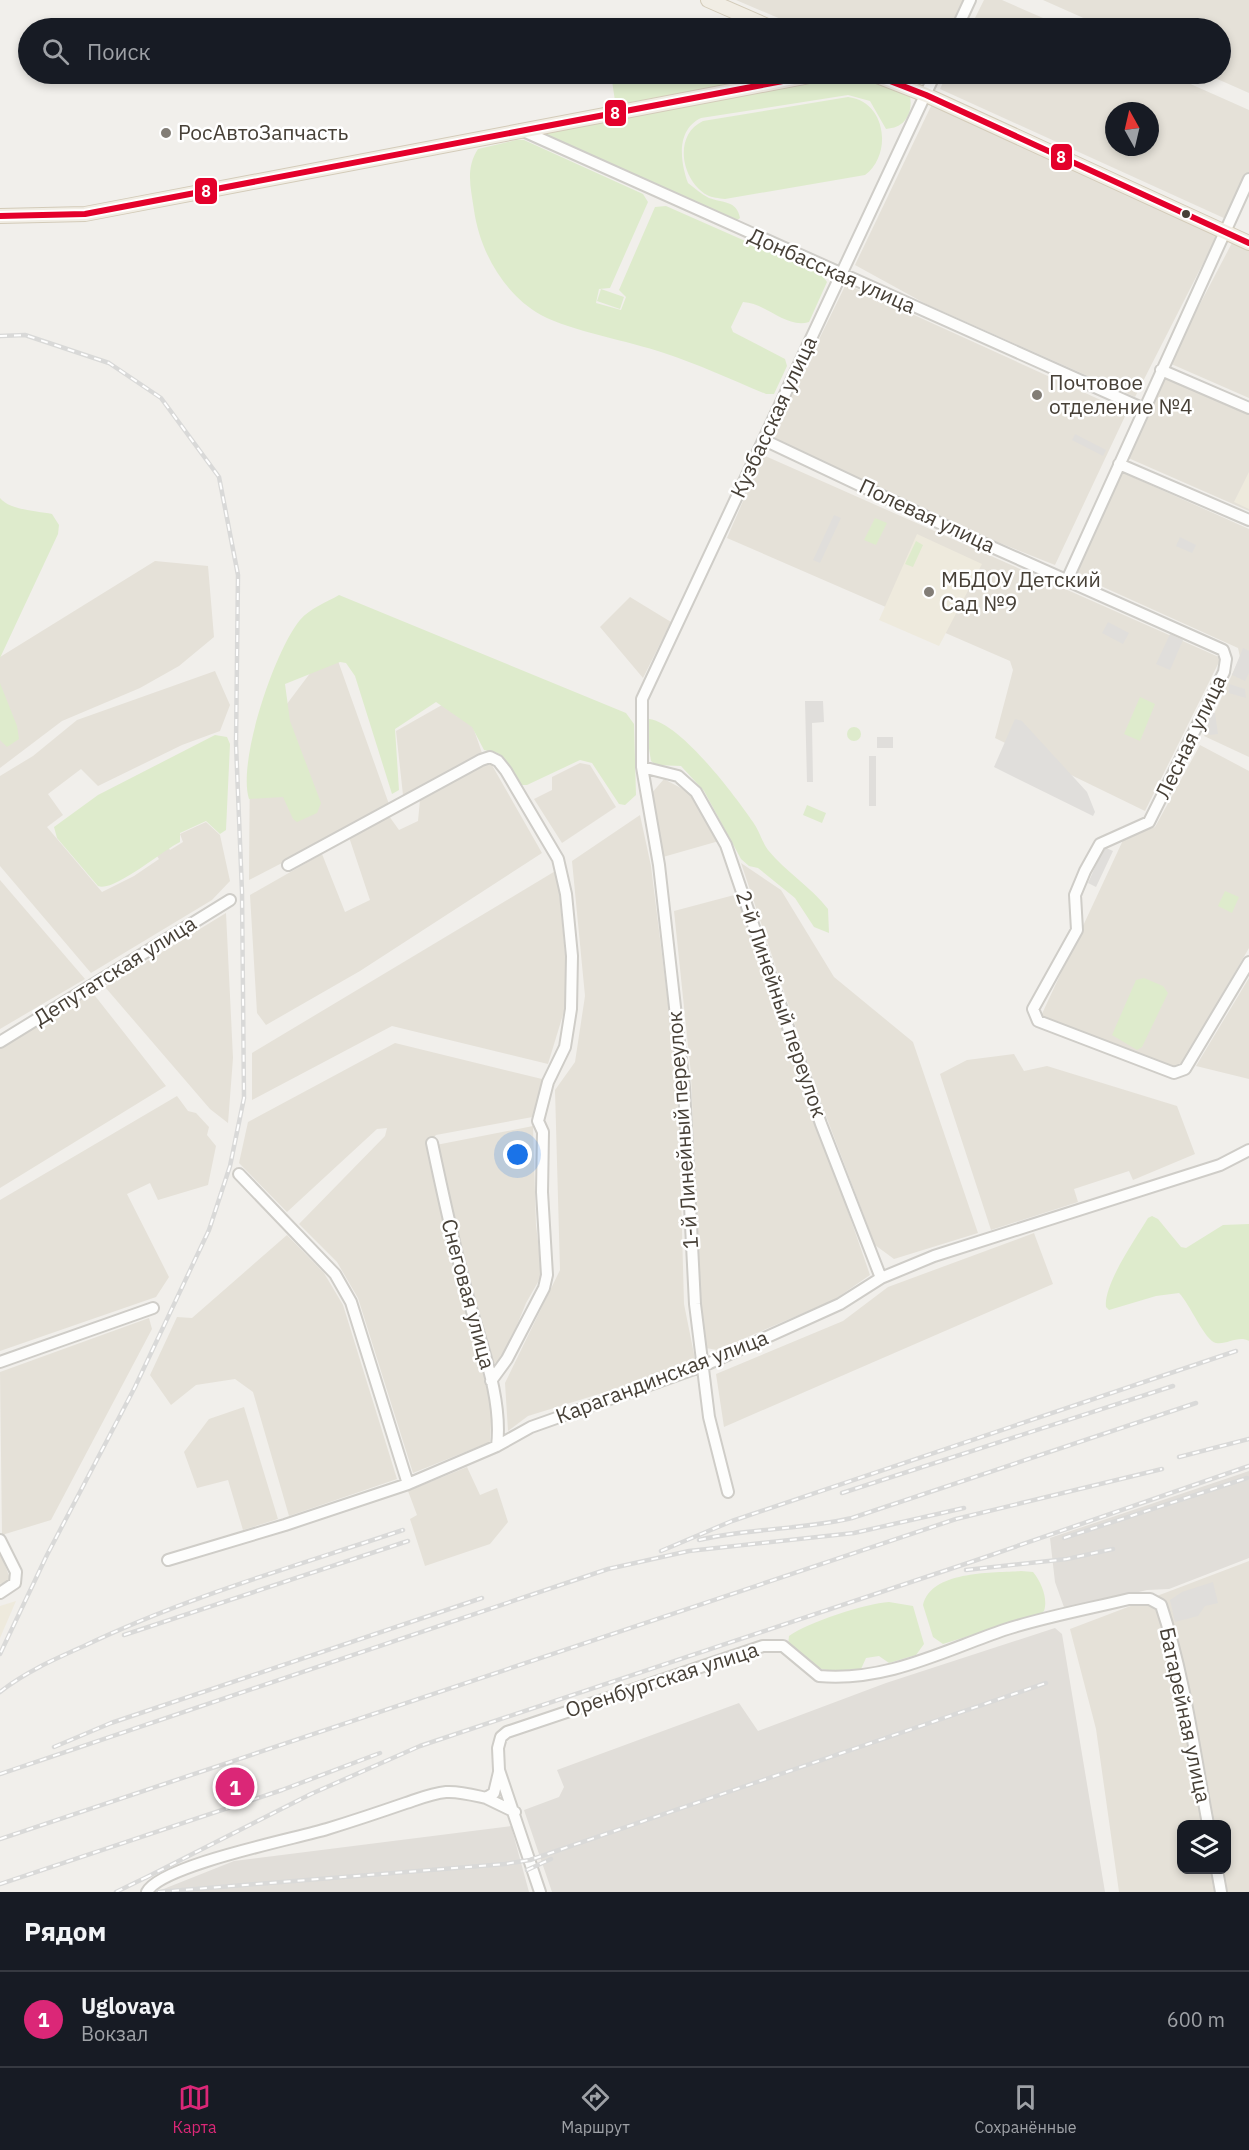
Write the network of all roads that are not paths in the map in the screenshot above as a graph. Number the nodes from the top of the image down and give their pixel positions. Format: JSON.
{"nodes":[{"id":1,"x":708,"y":0,"type":"edge"},
{"id":2,"x":970,"y":0,"type":"edge"},
{"id":3,"x":749,"y":18,"type":"edge"},
{"id":4,"x":962,"y":18,"type":"edge"},
{"id":5,"x":767,"y":84,"type":"edge"},
{"id":6,"x":898,"y":84,"type":"edge"},
{"id":7,"x":931,"y":84,"type":"edge"},
{"id":8,"x":926,"y":95,"type":"junction"},
{"id":9,"x":521,"y":130,"type":"junction"},
{"id":10,"x":1249,"y":178,"type":"edge"},
{"id":11,"x":0,"y":216,"type":"edge"},
{"id":12,"x":1224,"y":231,"type":"junction"},
{"id":13,"x":1249,"y":243,"type":"edge"},
{"id":14,"x":842,"y":274,"type":"junction"},
{"id":15,"x":1161,"y":369,"type":"junction"},
{"id":16,"x":1249,"y":408,"type":"edge"},
{"id":17,"x":1144,"y":409,"type":"junction"},
{"id":18,"x":764,"y":440,"type":"junction"},
{"id":19,"x":1119,"y":464,"type":"junction"},
{"id":20,"x":1249,"y":520,"type":"edge"},
{"id":21,"x":1067,"y":580,"type":"junction"},
{"id":22,"x":1222,"y":650,"type":"joint"},
{"id":23,"x":642,"y":767,"type":"junction"},
{"id":24,"x":288,"y":865,"type":"dead end"},
{"id":25,"x":230,"y":900,"type":"dead end"},
{"id":26,"x":1249,"y":962,"type":"edge"},
{"id":27,"x":0,"y":1042,"type":"edge"},
{"id":28,"x":432,"y":1143,"type":"dead end"},
{"id":29,"x":1249,"y":1150,"type":"edge"},
{"id":30,"x":239,"y":1174,"type":"dead end"},
{"id":31,"x":881,"y":1278,"type":"junction"},
{"id":32,"x":153,"y":1308,"type":"dead end"},
{"id":33,"x":0,"y":1362,"type":"edge"},
{"id":34,"x":703,"y":1366,"type":"junction"},
{"id":35,"x":491,"y":1381,"type":"junction"},
{"id":36,"x":497,"y":1446,"type":"junction"},
{"id":37,"x":408,"y":1484,"type":"junction"},
{"id":38,"x":728,"y":1492,"type":"dead end"},
{"id":39,"x":0,"y":1540,"type":"edge"},
{"id":40,"x":168,"y":1560,"type":"dead end"},
{"id":41,"x":0,"y":1593,"type":"edge"},
{"id":42,"x":1161,"y":1605,"type":"joint"},
{"id":43,"x":499,"y":1770,"type":"junction"},
{"id":44,"x":486,"y":1798,"type":"junction"},
{"id":45,"x":515,"y":1812,"type":"junction"},
{"id":46,"x":1207,"y":1820,"type":"edge"},
{"id":47,"x":1217,"y":1874,"type":"edge"},
{"id":48,"x":147,"y":1892,"type":"edge"},
{"id":49,"x":540,"y":1892,"type":"edge"},
{"id":50,"x":1221,"y":1892,"type":"edge"}],
"edges":[{"from":1,"to":3,"type":"main road"},
{"from":2,"to":4,"type":"street"},
{"from":5,"to":9,"type":"main road"},
{"from":6,"to":8,"type":"main road"},
{"from":7,"to":8,"type":"street","name":"Кузбасская улица"},
{"from":8,"to":12,"type":"main road"},
{"from":8,"to":14,"type":"street","name":"Кузбасская улица"},
{"from":9,"to":11,"type":"main road"},
{"from":9,"to":14,"type":"street","name":"Донбасская улица"},
{"from":10,"to":12,"type":"street"},
{"from":12,"to":13,"type":"main road"},
{"from":12,"to":15,"type":"street"},
{"from":14,"to":17,"type":"street","name":"Донбасская улица"},
{"from":14,"to":18,"type":"street","name":"Кузбасская улица"},
{"from":15,"to":16,"type":"street"},
{"from":15,"to":17,"type":"street"},
{"from":17,"to":19,"type":"street"},
{"from":18,"to":21,"type":"street","name":"Полевая улица"},
{"from":18,"to":23,"type":"street","name":"Кузбасская улица"},
{"from":19,"to":20,"type":"street"},
{"from":19,"to":21,"type":"street"},
{"from":21,"to":22,"type":"street","name":"Полевая улица"},
{"from":22,"to":26,"type":"street","name":"Лесная улица"},
{"from":23,"to":31,"type":"street","name":"2-й Линейный переулок"},
{"from":23,"to":34,"type":"street","name":"1-й Линейный переулок"},
{"from":24,"to":35,"type":"street"},
{"from":25,"to":27,"type":"street","name":"Депутатская улица"},
{"from":28,"to":35,"type":"street","name":"Снеговая улица"},
{"from":29,"to":31,"type":"street","name":"Карагандинская улица"},
{"from":30,"to":37,"type":"street"},
{"from":31,"to":34,"type":"street","name":"Карагандинская улица"},
{"from":32,"to":33,"type":"street"},
{"from":34,"to":36,"type":"street","name":"Карагандинская улица"},
{"from":34,"to":38,"type":"street","name":"1-й Линейный переулок"},
{"from":35,"to":36,"type":"street","name":"Снеговая улица"},
{"from":36,"to":37,"type":"street","name":"Карагандинская улица"},
{"from":37,"to":40,"type":"street","name":"Карагандинская улица"},
{"from":39,"to":41,"type":"street"},
{"from":42,"to":43,"type":"street","name":"Оренбургская улица"},
{"from":42,"to":46,"type":"street","name":"Батарейная улица"},
{"from":43,"to":44,"type":"street"},
{"from":43,"to":45,"type":"street"},
{"from":44,"to":45,"type":"street"},
{"from":44,"to":48,"type":"street"},
{"from":45,"to":49,"type":"street"},
{"from":47,"to":50,"type":"street"}]}
